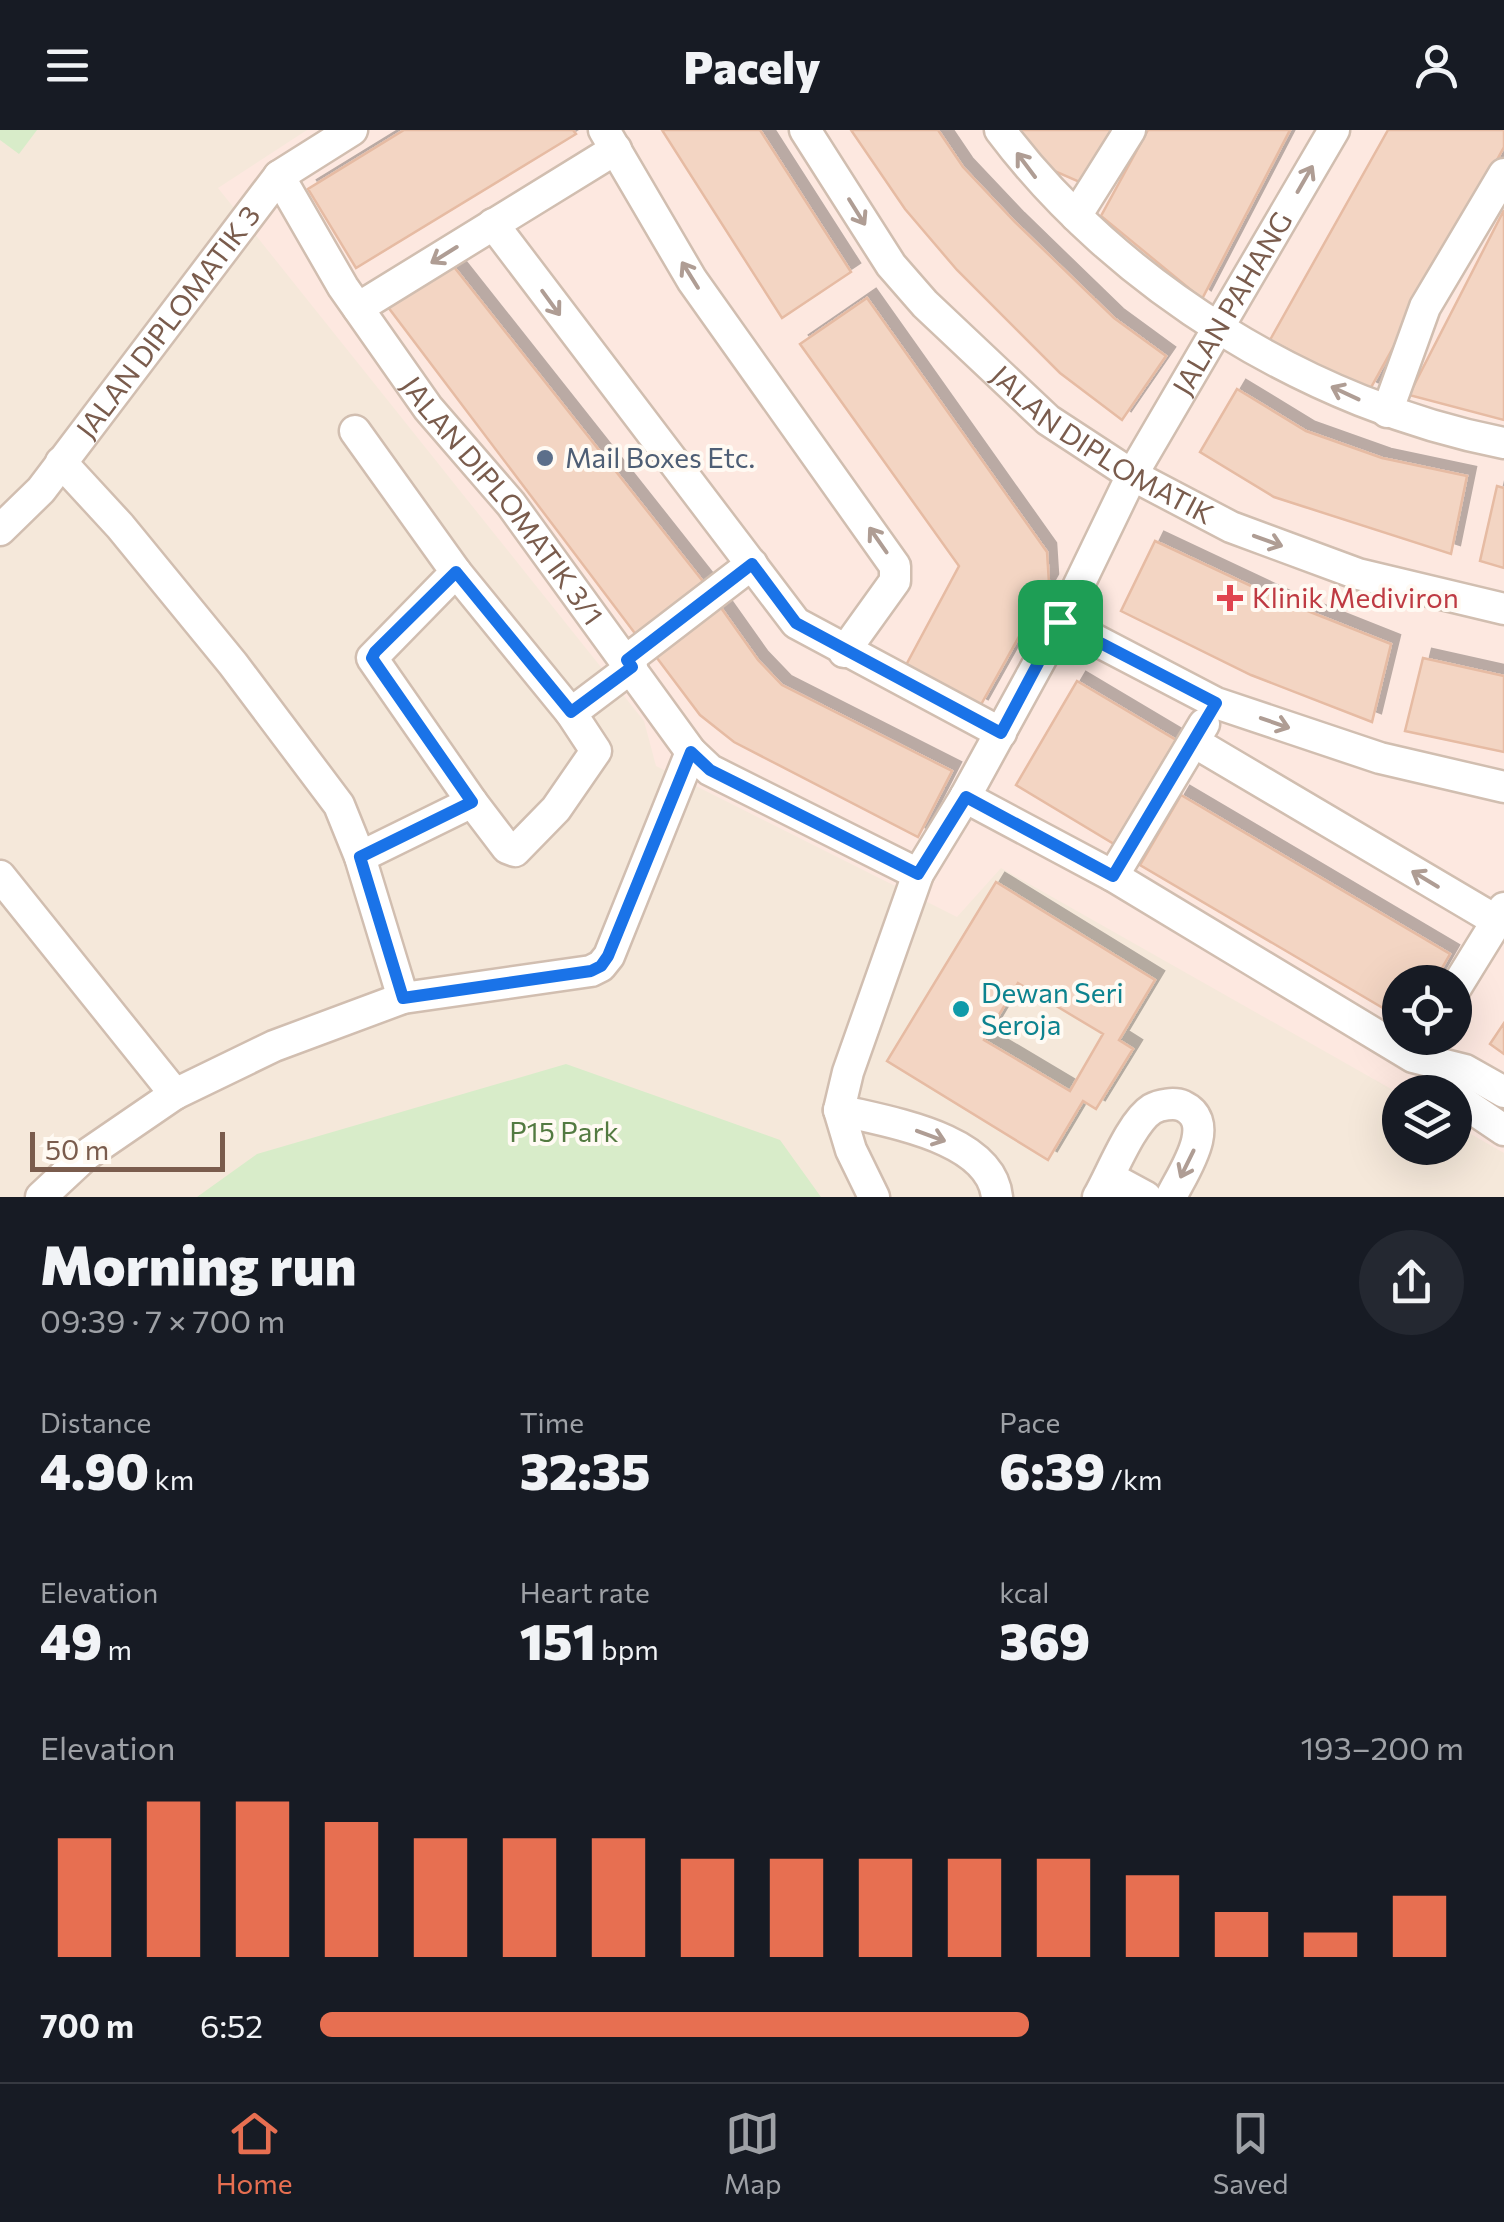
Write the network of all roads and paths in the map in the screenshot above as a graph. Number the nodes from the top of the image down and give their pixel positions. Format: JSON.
{"nodes":[{"id":1,"x":352,"y":130,"type":"edge"},
{"id":2,"x":805,"y":130,"type":"edge"},
{"id":3,"x":1000,"y":130,"type":"edge"},
{"id":4,"x":1130,"y":130,"type":"edge"},
{"id":5,"x":1334,"y":130,"type":"edge"},
{"id":6,"x":610,"y":139,"type":"edge"},
{"id":7,"x":1504,"y":174,"type":"edge"},
{"id":8,"x":279,"y":176,"type":"junction"},
{"id":9,"x":1076,"y":216,"type":"junction"},
{"id":10,"x":493,"y":224,"type":"junction"},
{"id":11,"x":358,"y":308,"type":"junction"},
{"id":12,"x":1218,"y":329,"type":"junction"},
{"id":13,"x":1387,"y":412,"type":"junction"},
{"id":14,"x":355,"y":431,"type":"dead end"},
{"id":15,"x":1504,"y":442,"type":"edge"},
{"id":16,"x":61,"y":462,"type":"junction"},
{"id":17,"x":1132,"y":475,"type":"junction"},
{"id":18,"x":0,"y":530,"type":"edge"},
{"id":19,"x":752,"y":564,"type":"junction"},
{"id":20,"x":456,"y":572,"type":"junction"},
{"id":21,"x":1504,"y":609,"type":"edge"},
{"id":22,"x":1060,"y":622,"type":"junction"},
{"id":23,"x":844,"y":652,"type":"junction"},
{"id":24,"x":630,"y":663,"type":"junction"},
{"id":25,"x":1216,"y":703,"type":"junction"},
{"id":26,"x":571,"y":712,"type":"junction"},
{"id":27,"x":1001,"y":733,"type":"junction"},
{"id":28,"x":1194,"y":742,"type":"junction"},
{"id":29,"x":691,"y":752,"type":"junction"},
{"id":30,"x":1504,"y":787,"type":"edge"},
{"id":31,"x":966,"y":797,"type":"junction"},
{"id":32,"x":472,"y":802,"type":"junction"},
{"id":33,"x":360,"y":857,"type":"junction"},
{"id":34,"x":918,"y":874,"type":"junction"},
{"id":35,"x":0,"y":876,"type":"edge"},
{"id":36,"x":1113,"y":876,"type":"junction"},
{"id":37,"x":1500,"y":915,"type":"edge"},
{"id":38,"x":1470,"y":965,"type":"edge"},
{"id":39,"x":403,"y":998,"type":"junction"},
{"id":40,"x":1382,"y":1026,"type":"edge"},
{"id":41,"x":1435,"y":1055,"type":"edge"},
{"id":42,"x":1504,"y":1092,"type":"edge"},
{"id":43,"x":174,"y":1094,"type":"junction"},
{"id":44,"x":1472,"y":1108,"type":"edge"},
{"id":45,"x":839,"y":1110,"type":"junction"},
{"id":46,"x":1504,"y":1130,"type":"edge"},
{"id":47,"x":1104,"y":1187,"type":"edge"},
{"id":48,"x":41,"y":1197,"type":"edge"},
{"id":49,"x":874,"y":1197,"type":"edge"},
{"id":50,"x":997,"y":1197,"type":"edge"},
{"id":51,"x":1146,"y":1197,"type":"edge"},
{"id":52,"x":1171,"y":1197,"type":"edge"}],
"edges":[{"from":1,"to":8,"type":"street","name":"JALAN DIPLOMATIK 3"},
{"from":2,"to":17,"type":"street","name":"JALAN DIPLOMATIK","one_way":true},
{"from":9,"to":3,"type":"street","one_way":true},
{"from":4,"to":9,"type":"street"},
{"from":12,"to":5,"type":"street","name":"JALAN PAHANG","one_way":true},
{"from":6,"to":10,"type":"street"},
{"from":23,"to":6,"type":"street","one_way":true},
{"from":7,"to":13,"type":"street"},
{"from":8,"to":11,"type":"street","name":"JALAN DIPLOMATIK 3/1"},
{"from":8,"to":16,"type":"street","name":"JALAN DIPLOMATIK 3"},
{"from":9,"to":12,"type":"street"},
{"from":10,"to":11,"type":"street","one_way":true},
{"from":10,"to":19,"type":"street","one_way":true},
{"from":11,"to":24,"type":"street","name":"JALAN DIPLOMATIK 3/1"},
{"from":13,"to":12,"type":"street","one_way":true},
{"from":12,"to":17,"type":"street","name":"JALAN PAHANG"},
{"from":13,"to":15,"type":"street"},
{"from":14,"to":20,"type":"street"},
{"from":16,"to":18,"type":"street","name":"JALAN DIPLOMATIK 3"},
{"from":16,"to":33,"type":"street"},
{"from":17,"to":21,"type":"street","name":"JALAN DIPLOMATIK","one_way":true},
{"from":17,"to":22,"type":"street","name":"JALAN PAHANG"},
{"from":19,"to":23,"type":"street"},
{"from":19,"to":24,"type":"street"},
{"from":20,"to":26,"type":"street"},
{"from":20,"to":32,"type":"street"},
{"from":22,"to":25,"type":"street"},
{"from":22,"to":27,"type":"street","name":"JALAN PAHANG"},
{"from":23,"to":27,"type":"street"},
{"from":24,"to":26,"type":"street"},
{"from":24,"to":29,"type":"street","name":"JALAN DIPLOMATIK 3/1"},
{"from":25,"to":28,"type":"street"},
{"from":25,"to":30,"type":"street","one_way":true},
{"from":26,"to":32,"type":"street"},
{"from":27,"to":31,"type":"street","name":"JALAN PAHANG"},
{"from":28,"to":36,"type":"street"},
{"from":37,"to":28,"type":"street","one_way":true},
{"from":29,"to":34,"type":"street","name":"JALAN DIPLOMATIK 3/1"},
{"from":29,"to":39,"type":"street"},
{"from":31,"to":34,"type":"street","name":"JALAN PAHANG"},
{"from":31,"to":36,"type":"street"},
{"from":32,"to":33,"type":"street"},
{"from":33,"to":39,"type":"street"},
{"from":34,"to":45,"type":"street","name":"JALAN PAHANG"},
{"from":35,"to":43,"type":"street"},
{"from":36,"to":40,"type":"street"},
{"from":37,"to":38,"type":"street"},
{"from":39,"to":43,"type":"street"},
{"from":41,"to":42,"type":"street"},
{"from":43,"to":48,"type":"street"},
{"from":44,"to":46,"type":"street"},
{"from":45,"to":49,"type":"street"},
{"from":45,"to":50,"type":"street","one_way":true},
{"from":47,"to":51,"type":"street"},
{"from":47,"to":52,"type":"street","one_way":true}]}
